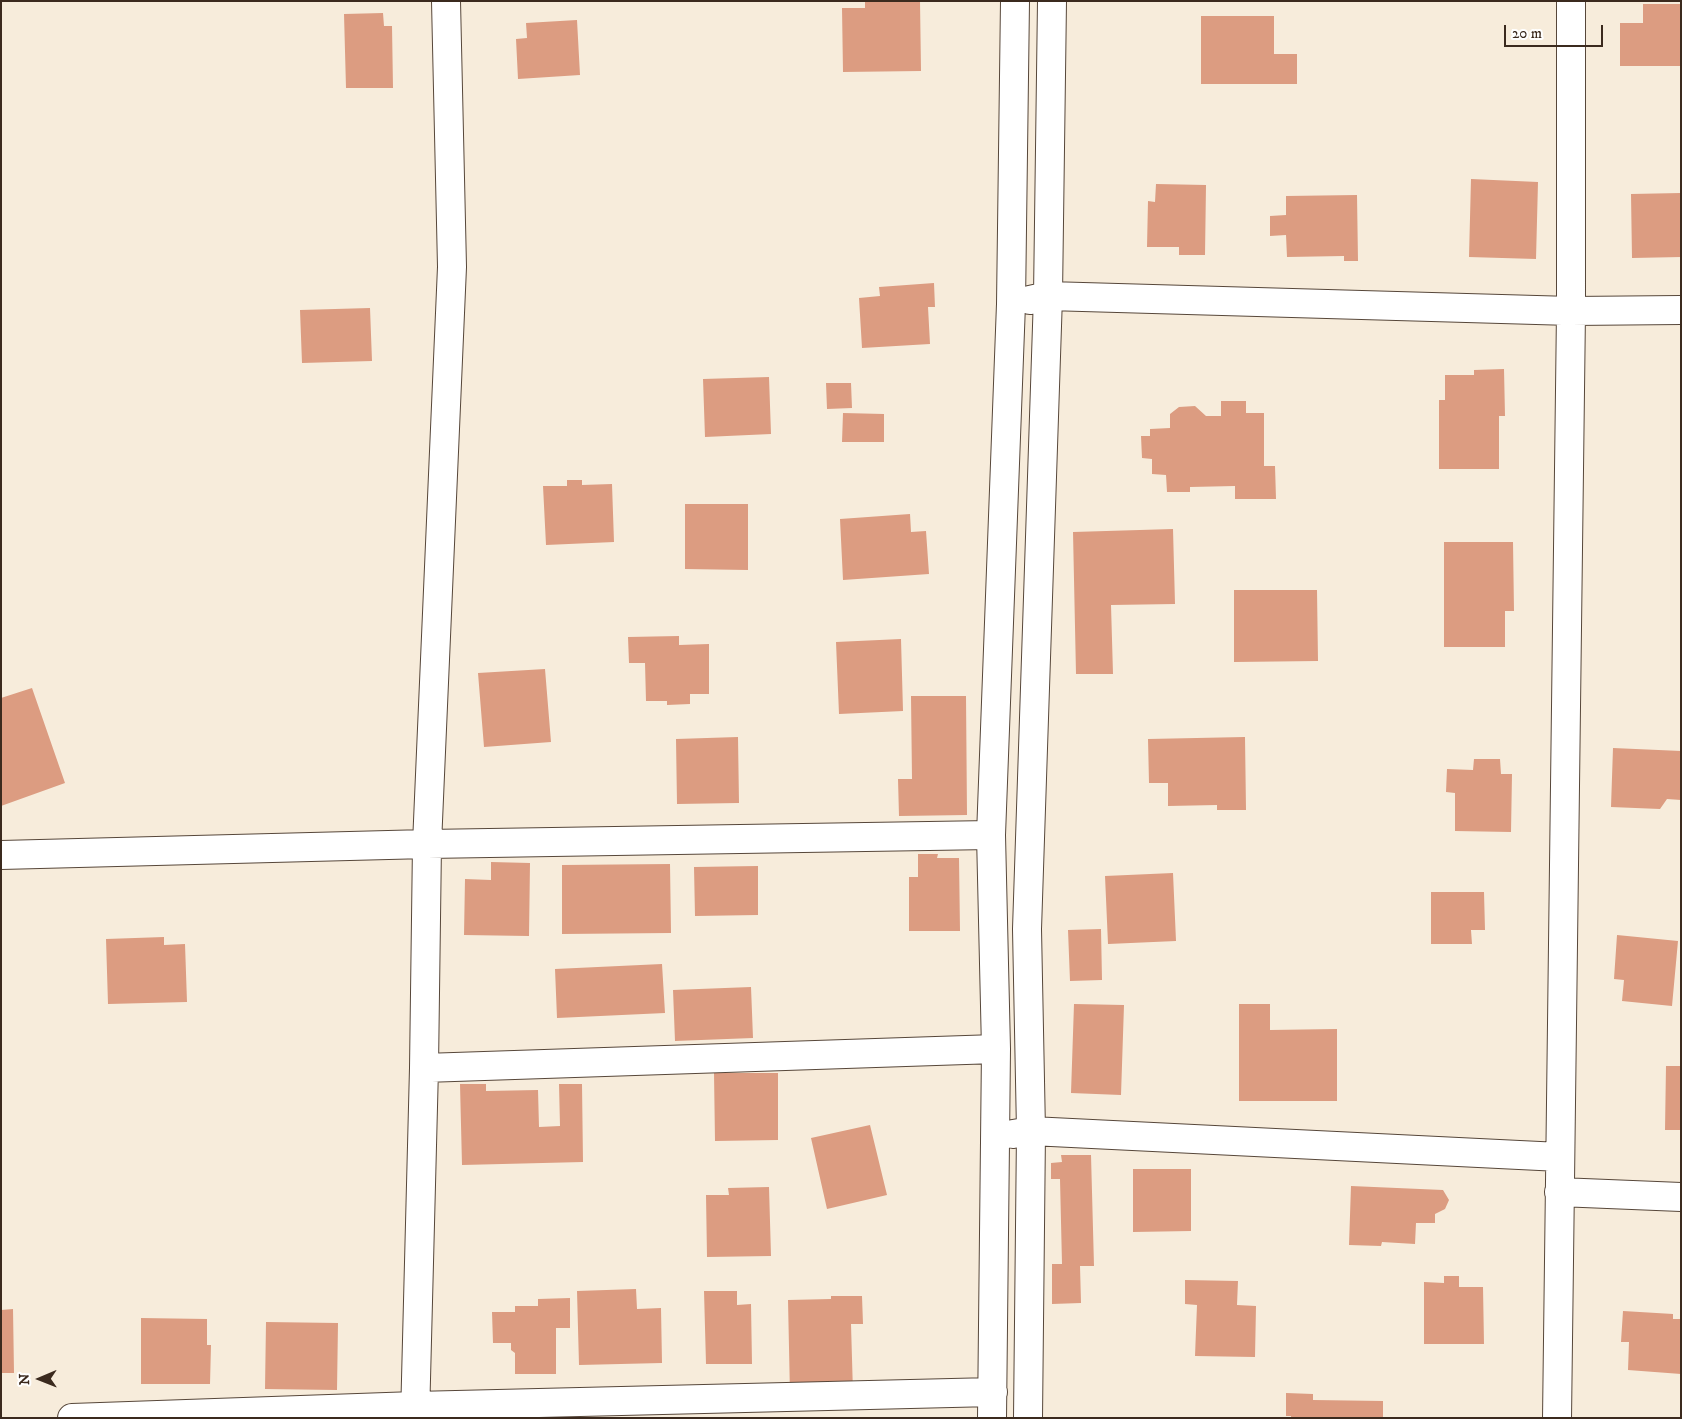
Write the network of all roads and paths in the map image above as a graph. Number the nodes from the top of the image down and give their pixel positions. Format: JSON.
{"nodes":[{"id":1,"x":446,"y":1,"type":"edge"},
{"id":2,"x":1015,"y":1,"type":"edge"},
{"id":3,"x":1052,"y":1,"type":"edge"},
{"id":4,"x":1572,"y":1,"type":"edge"},
{"id":5,"x":1048,"y":296,"type":"junction"},
{"id":6,"x":1011,"y":304,"type":"junction"},
{"id":7,"x":1681,"y":310,"type":"edge"},
{"id":8,"x":1571,"y":311,"type":"junction"},
{"id":9,"x":992,"y":835,"type":"junction"},
{"id":10,"x":427,"y":844,"type":"junction"},
{"id":11,"x":1,"y":855,"type":"edge"},
{"id":12,"x":996,"y":1049,"type":"junction"},
{"id":13,"x":424,"y":1068,"type":"junction"},
{"id":14,"x":1031,"y":1131,"type":"junction"},
{"id":15,"x":994,"y":1137,"type":"junction"},
{"id":16,"x":1560,"y":1157,"type":"junction"},
{"id":17,"x":1559,"y":1192,"type":"junction"},
{"id":18,"x":1681,"y":1197,"type":"edge"},
{"id":19,"x":993,"y":1405,"type":"edge"},
{"id":20,"x":415,"y":1412,"type":"edge"},
{"id":21,"x":72,"y":1418,"type":"edge"},
{"id":22,"x":1028,"y":1418,"type":"edge"},
{"id":23,"x":1557,"y":1418,"type":"edge"}],
"edges":[{"from":1,"to":10,"type":"street"},
{"from":2,"to":6,"type":"street"},
{"from":3,"to":5,"type":"street"},
{"from":4,"to":8,"type":"street"},
{"from":5,"to":6,"type":"street"},
{"from":5,"to":8,"type":"street"},
{"from":5,"to":14,"type":"street"},
{"from":6,"to":9,"type":"street"},
{"from":7,"to":8,"type":"street"},
{"from":8,"to":16,"type":"street"},
{"from":9,"to":10,"type":"street"},
{"from":9,"to":12,"type":"street"},
{"from":10,"to":11,"type":"street"},
{"from":10,"to":13,"type":"street"},
{"from":12,"to":13,"type":"street"},
{"from":12,"to":15,"type":"street"},
{"from":13,"to":20,"type":"street"},
{"from":14,"to":15,"type":"street"},
{"from":14,"to":16,"type":"street"},
{"from":14,"to":22,"type":"street"},
{"from":15,"to":19,"type":"street"},
{"from":16,"to":17,"type":"street"},
{"from":17,"to":18,"type":"street"},
{"from":17,"to":23,"type":"street"},
{"from":19,"to":20,"type":"street"},
{"from":20,"to":21,"type":"street"}]}
